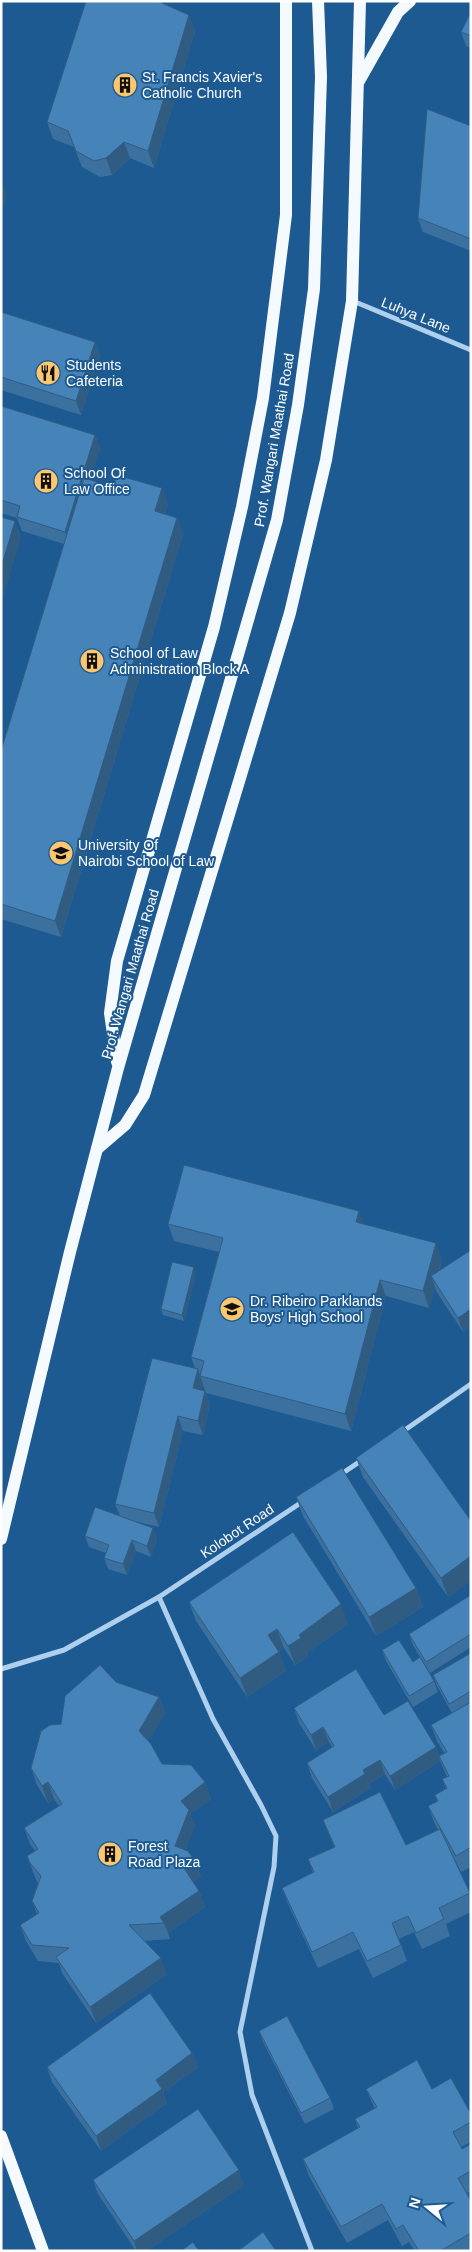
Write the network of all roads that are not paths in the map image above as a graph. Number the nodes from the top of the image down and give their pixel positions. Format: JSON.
{"nodes":[{"id":1,"x":286,"y":1,"type":"edge"},
{"id":2,"x":318,"y":1,"type":"edge"},
{"id":3,"x":360,"y":1,"type":"edge"},
{"id":4,"x":410,"y":1,"type":"edge"},
{"id":5,"x":357,"y":84,"type":"junction"},
{"id":6,"x":352,"y":301,"type":"junction"},
{"id":7,"x":471,"y":350,"type":"edge"},
{"id":8,"x":118,"y":1068,"type":"junction"},
{"id":9,"x":97,"y":1150,"type":"junction"},
{"id":10,"x":470,"y":1386,"type":"edge"},
{"id":11,"x":395,"y":1437,"type":"edge"},
{"id":12,"x":370,"y":1454,"type":"edge"},
{"id":13,"x":338,"y":1477,"type":"edge"},
{"id":14,"x":305,"y":1500,"type":"edge"},
{"id":15,"x":1,"y":1539,"type":"edge"},
{"id":16,"x":159,"y":1597,"type":"junction"},
{"id":17,"x":1,"y":1669,"type":"edge"},
{"id":18,"x":1,"y":2136,"type":"edge"},
{"id":19,"x":43,"y":2251,"type":"edge"},
{"id":20,"x":312,"y":2251,"type":"edge"}],
"edges":[{"from":1,"to":8,"type":"main road"},
{"from":2,"to":8,"type":"main road","name":"Prof. Wangari Maathai Road"},
{"from":3,"to":5,"type":"main road"},
{"from":4,"to":5,"type":"main road"},
{"from":5,"to":6,"type":"main road"},
{"from":6,"to":7,"type":"street","name":"Luhya Lane"},
{"from":6,"to":9,"type":"main road"},
{"from":8,"to":9,"type":"main road","name":"Prof. Wangari Maathai Road"},
{"from":9,"to":15,"type":"main road","name":"Prof. Wangari Maathai Road"},
{"from":10,"to":11,"type":"street"},
{"from":12,"to":13,"type":"street"},
{"from":14,"to":16,"type":"street","name":"Kolobot Road"},
{"from":16,"to":17,"type":"street","name":"Kolobot Road"},
{"from":16,"to":20,"type":"street"},
{"from":18,"to":19,"type":"main road"}]}
